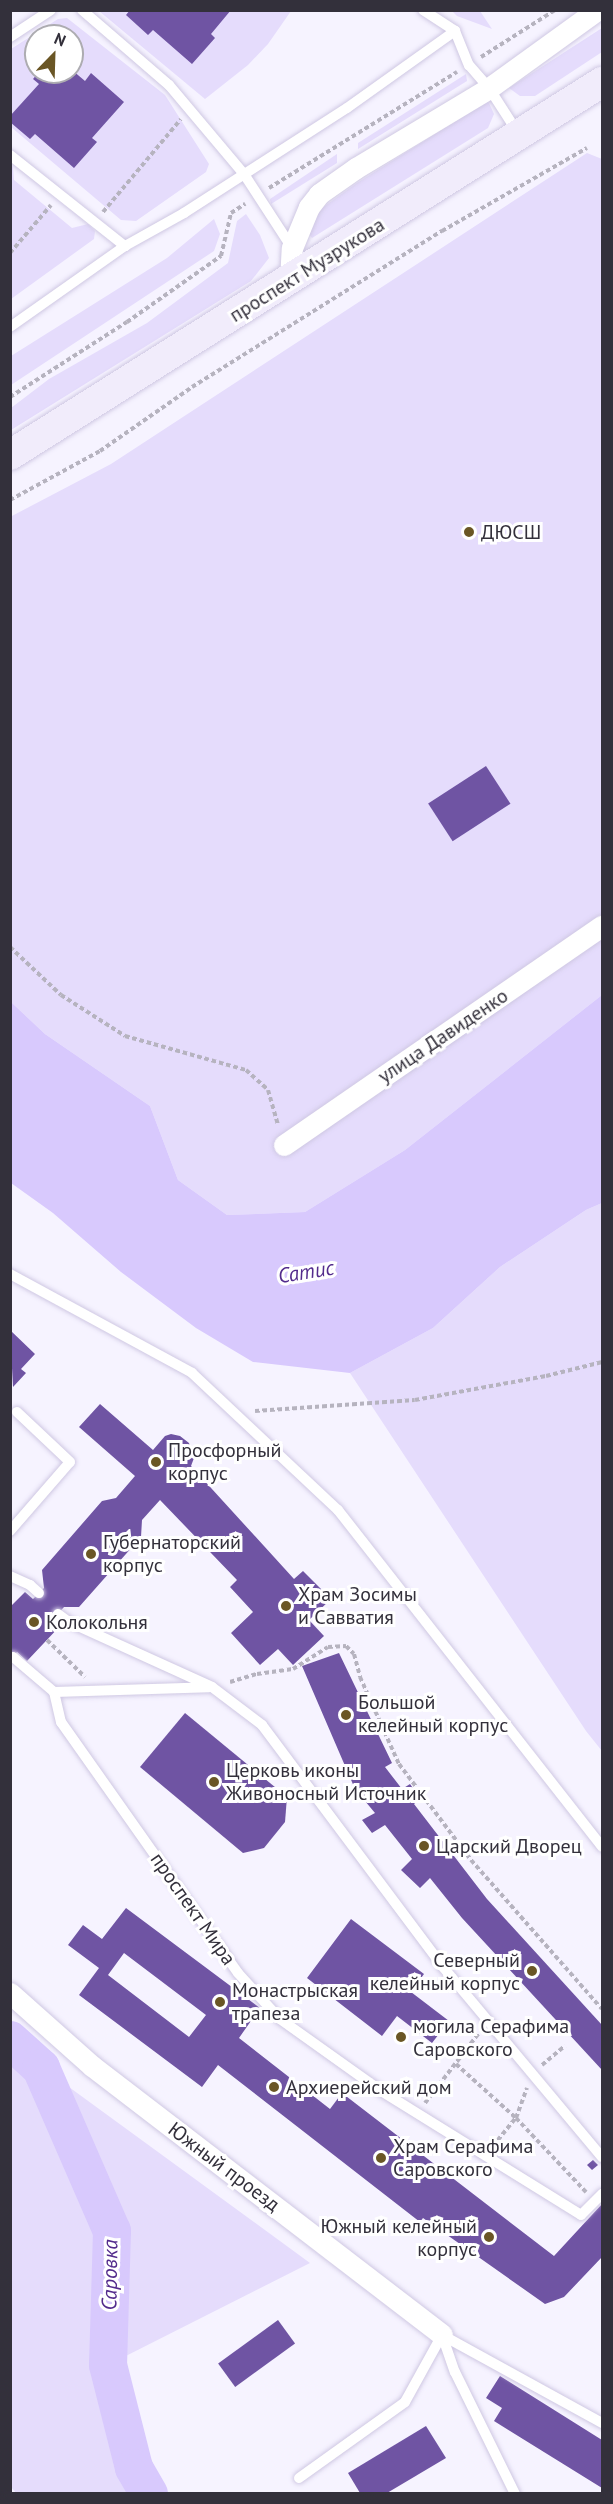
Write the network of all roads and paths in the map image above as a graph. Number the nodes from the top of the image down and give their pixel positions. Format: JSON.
{"nodes":[{"id":1,"x":51,"y":10,"type":"edge"},
{"id":2,"x":82,"y":10,"type":"edge"},
{"id":3,"x":423,"y":10,"type":"edge"},
{"id":4,"x":597,"y":10,"type":"edge"},
{"id":5,"x":456,"y":31,"type":"junction"},
{"id":6,"x":10,"y":37,"type":"edge"},
{"id":7,"x":603,"y":82,"type":"edge"},
{"id":8,"x":489,"y":88,"type":"junction"},
{"id":9,"x":189,"y":109,"type":"junction"},
{"id":10,"x":520,"y":135,"type":"junction"},
{"id":11,"x":587,"y":148,"type":"dead end"},
{"id":12,"x":10,"y":155,"type":"edge"},
{"id":13,"x":244,"y":174,"type":"junction"},
{"id":14,"x":60,"y":195,"type":"junction"},
{"id":15,"x":94,"y":223,"type":"junction"},
{"id":16,"x":125,"y":246,"type":"junction"},
{"id":17,"x":292,"y":248,"type":"junction"},
{"id":18,"x":10,"y":253,"type":"edge"},
{"id":19,"x":290,"y":281,"type":"junction"},
{"id":20,"x":10,"y":327,"type":"edge"},
{"id":21,"x":10,"y":455,"type":"edge"},
{"id":22,"x":10,"y":500,"type":"edge"},
{"id":23,"x":603,"y":926,"type":"edge"},
{"id":24,"x":10,"y":947,"type":"edge"},
{"id":25,"x":284,"y":1145,"type":"joint"},
{"id":26,"x":10,"y":1274,"type":"edge"},
{"id":27,"x":603,"y":1362,"type":"edge"},
{"id":28,"x":17,"y":1412,"type":"dead end"},
{"id":29,"x":237,"y":1412,"type":"junction"},
{"id":30,"x":10,"y":1532,"type":"edge"},
{"id":31,"x":10,"y":1576,"type":"edge"},
{"id":32,"x":39,"y":1593,"type":"dead end"},
{"id":33,"x":58,"y":1614,"type":"dead end"},
{"id":34,"x":47,"y":1640,"type":"dead end"},
{"id":35,"x":13,"y":1657,"type":"dead end"},
{"id":36,"x":212,"y":1687,"type":"junction"},
{"id":37,"x":97,"y":1691,"type":"junction"},
{"id":38,"x":54,"y":1692,"type":"junction"},
{"id":39,"x":603,"y":1847,"type":"edge"},
{"id":40,"x":10,"y":1993,"type":"edge"},
{"id":41,"x":603,"y":2009,"type":"edge"},
{"id":42,"x":489,"y":2021,"type":"junction"},
{"id":43,"x":565,"y":2046,"type":"dead end"},
{"id":44,"x":456,"y":2064,"type":"junction"},
{"id":45,"x":532,"y":2073,"type":"junction"},
{"id":46,"x":417,"y":2113,"type":"junction"},
{"id":47,"x":516,"y":2118,"type":"junction"},
{"id":48,"x":485,"y":2156,"type":"junction"},
{"id":49,"x":603,"y":2157,"type":"edge"},
{"id":50,"x":599,"y":2193,"type":"edge"},
{"id":51,"x":442,"y":2335,"type":"junction"},
{"id":52,"x":603,"y":2423,"type":"edge"},
{"id":53,"x":299,"y":2478,"type":"dead end"},
{"id":54,"x":515,"y":2493,"type":"edge"}],
"edges":[{"from":1,"to":6,"type":"lane"},
{"from":2,"to":9,"type":"lane"},
{"from":3,"to":5,"type":"lane"},
{"from":4,"to":8,"type":"street"},
{"from":5,"to":8,"type":"lane"},
{"from":5,"to":13,"type":"lane"},
{"from":7,"to":10,"type":"main road","name":"проспект Музрукова"},
{"from":8,"to":10,"type":"lane"},
{"from":8,"to":17,"type":"street"},
{"from":9,"to":13,"type":"lane"},
{"from":9,"to":15,"type":"path"},
{"from":10,"to":19,"type":"main road","name":"проспект Музрукова"},
{"from":11,"to":22,"type":"path"},
{"from":12,"to":14,"type":"lane"},
{"from":13,"to":16,"type":"lane"},
{"from":13,"to":17,"type":"lane"},
{"from":14,"to":15,"type":"lane"},
{"from":14,"to":18,"type":"path"},
{"from":15,"to":16,"type":"lane"},
{"from":16,"to":20,"type":"lane"},
{"from":17,"to":19,"type":"street"},
{"from":19,"to":21,"type":"main road","name":"проспект Музрукова"},
{"from":23,"to":25,"type":"street","name":"улица Давиденко"},
{"from":24,"to":25,"type":"path"},
{"from":26,"to":29,"type":"lane"},
{"from":27,"to":29,"type":"path"},
{"from":28,"to":30,"type":"lane"},
{"from":29,"to":39,"type":"lane"},
{"from":31,"to":32,"type":"lane"},
{"from":33,"to":36,"type":"lane"},
{"from":34,"to":37,"type":"path"},
{"from":35,"to":38,"type":"lane"},
{"from":36,"to":37,"type":"lane"},
{"from":36,"to":41,"type":"path"},
{"from":36,"to":42,"type":"lane"},
{"from":37,"to":38,"type":"lane"},
{"from":38,"to":46,"type":"lane","name":"проспект Мира"},
{"from":40,"to":51,"type":"street","name":"Южный проезд"},
{"from":42,"to":44,"type":"path"},
{"from":42,"to":45,"type":"lane"},
{"from":43,"to":45,"type":"path"},
{"from":44,"to":46,"type":"path"},
{"from":44,"to":47,"type":"path"},
{"from":45,"to":47,"type":"path"},
{"from":45,"to":49,"type":"lane"},
{"from":46,"to":48,"type":"lane","name":"проспект Мира"},
{"from":47,"to":48,"type":"path"},
{"from":47,"to":50,"type":"path"},
{"from":48,"to":50,"type":"lane","name":"проспект Мира"},
{"from":51,"to":52,"type":"lane"},
{"from":51,"to":53,"type":"lane"},
{"from":51,"to":54,"type":"lane"}]}
